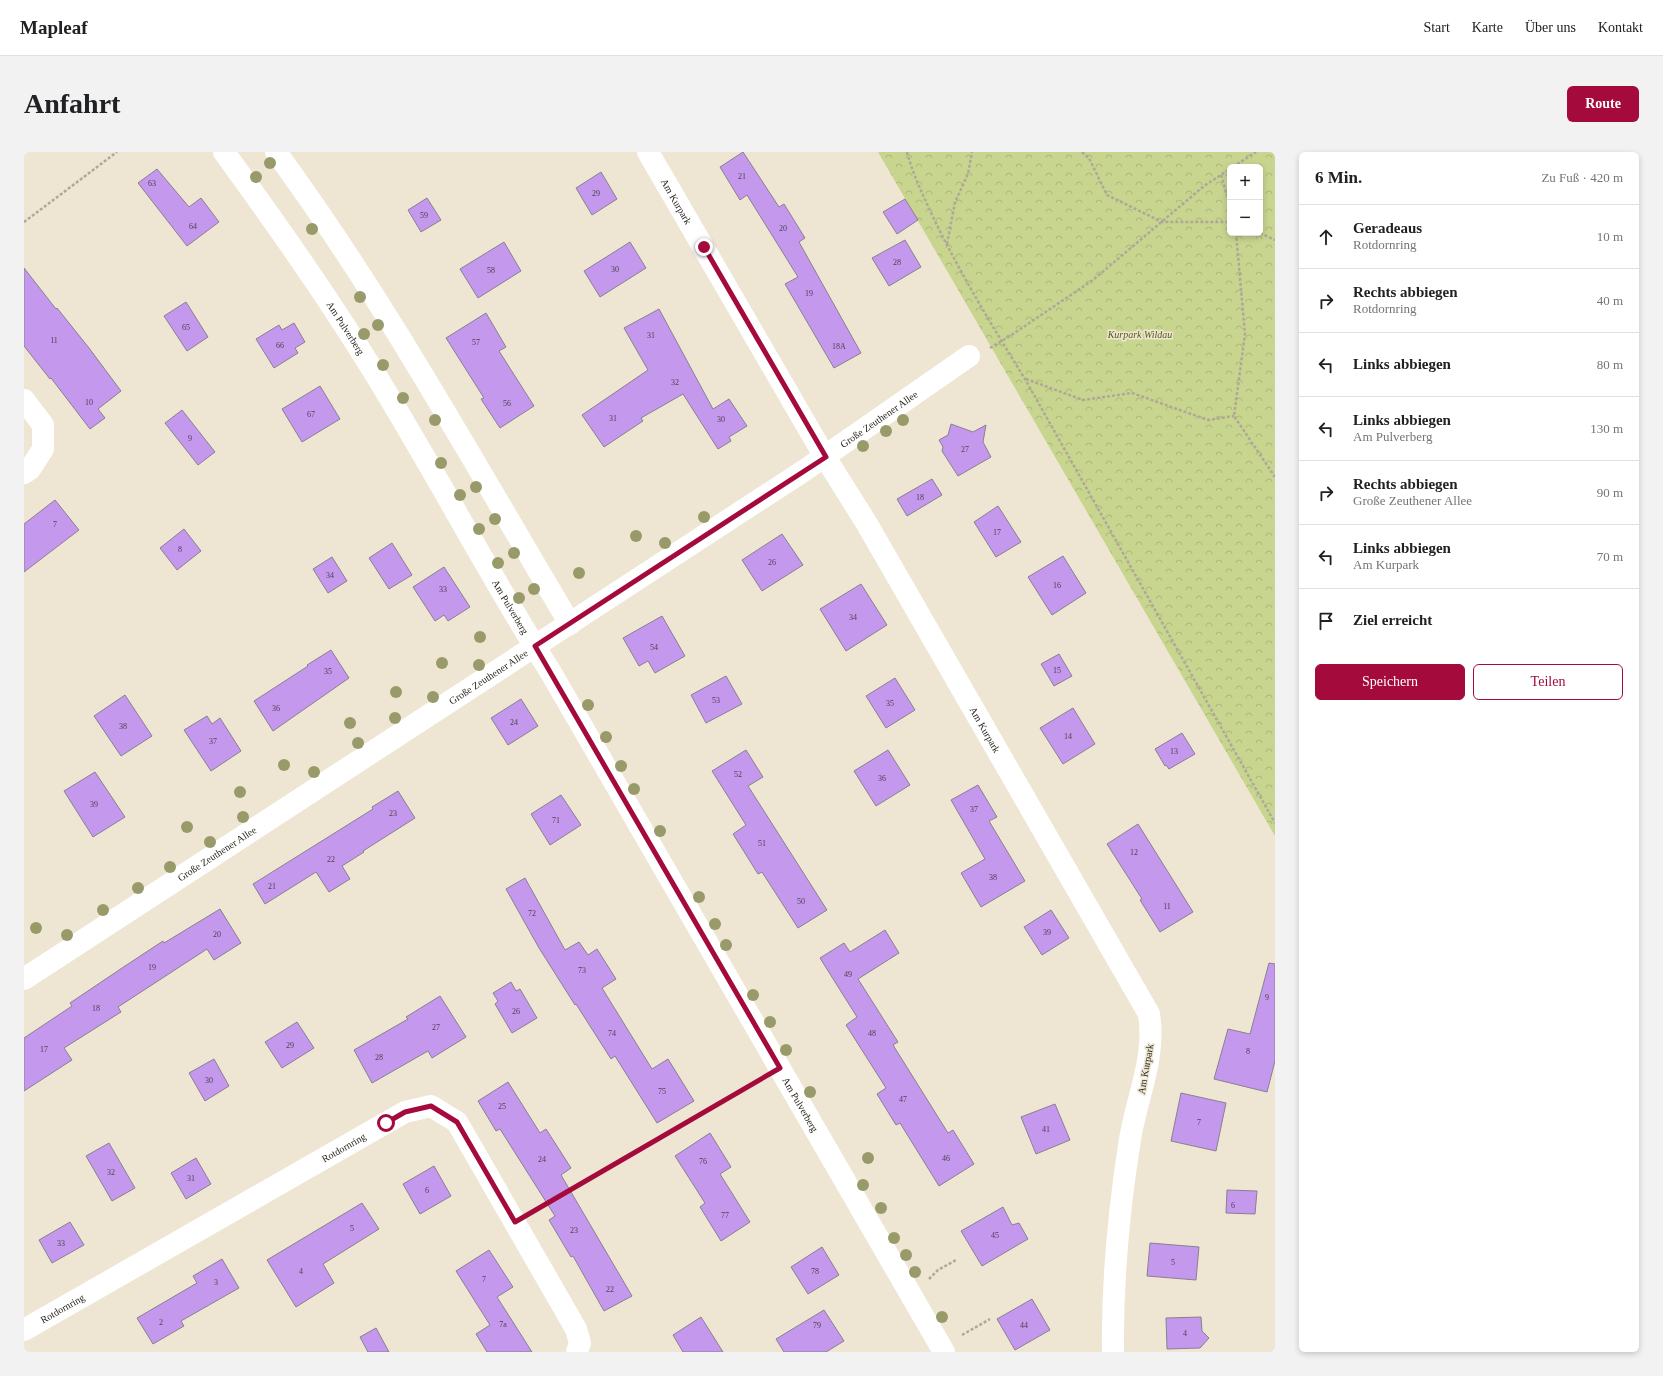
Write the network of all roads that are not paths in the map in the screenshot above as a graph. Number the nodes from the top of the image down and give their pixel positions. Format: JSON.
{"nodes":[{"id":1,"x":276,"y":152,"type":"edge"},
{"id":2,"x":648,"y":152,"type":"edge"},
{"id":3,"x":228,"y":157,"type":"edge"},
{"id":4,"x":969,"y":356,"type":"road end"},
{"id":5,"x":24,"y":400,"type":"edge"},
{"id":6,"x":826,"y":457,"type":"junction"},
{"id":7,"x":24,"y":474,"type":"edge"},
{"id":8,"x":570,"y":624,"type":"junction"},
{"id":9,"x":535,"y":646,"type":"junction"},
{"id":10,"x":24,"y":979,"type":"edge"},
{"id":11,"x":24,"y":1330,"type":"edge"},
{"id":12,"x":943,"y":1350,"type":"edge"},
{"id":13,"x":577,"y":1352,"type":"edge"},
{"id":14,"x":1113,"y":1352,"type":"edge"}],
"edges":[{"from":1,"to":8,"type":"street"},
{"from":2,"to":6,"type":"street","name":"Am Kurpark"},
{"from":3,"to":9,"type":"street","name":"Am Pulverberg"},
{"from":4,"to":6,"type":"street","name":"Große Zeuthener Allee"},
{"from":5,"to":7,"type":"street"},
{"from":6,"to":8,"type":"street","name":"Große Zeuthener Allee"},
{"from":6,"to":14,"type":"street","name":"Am Kurpark"},
{"from":8,"to":9,"type":"street","name":"Große Zeuthener Allee"},
{"from":9,"to":10,"type":"street","name":"Große Zeuthener Allee"},
{"from":9,"to":12,"type":"street","name":"Am Pulverberg"},
{"from":11,"to":13,"type":"street","name":"Rotdornring"}]}
